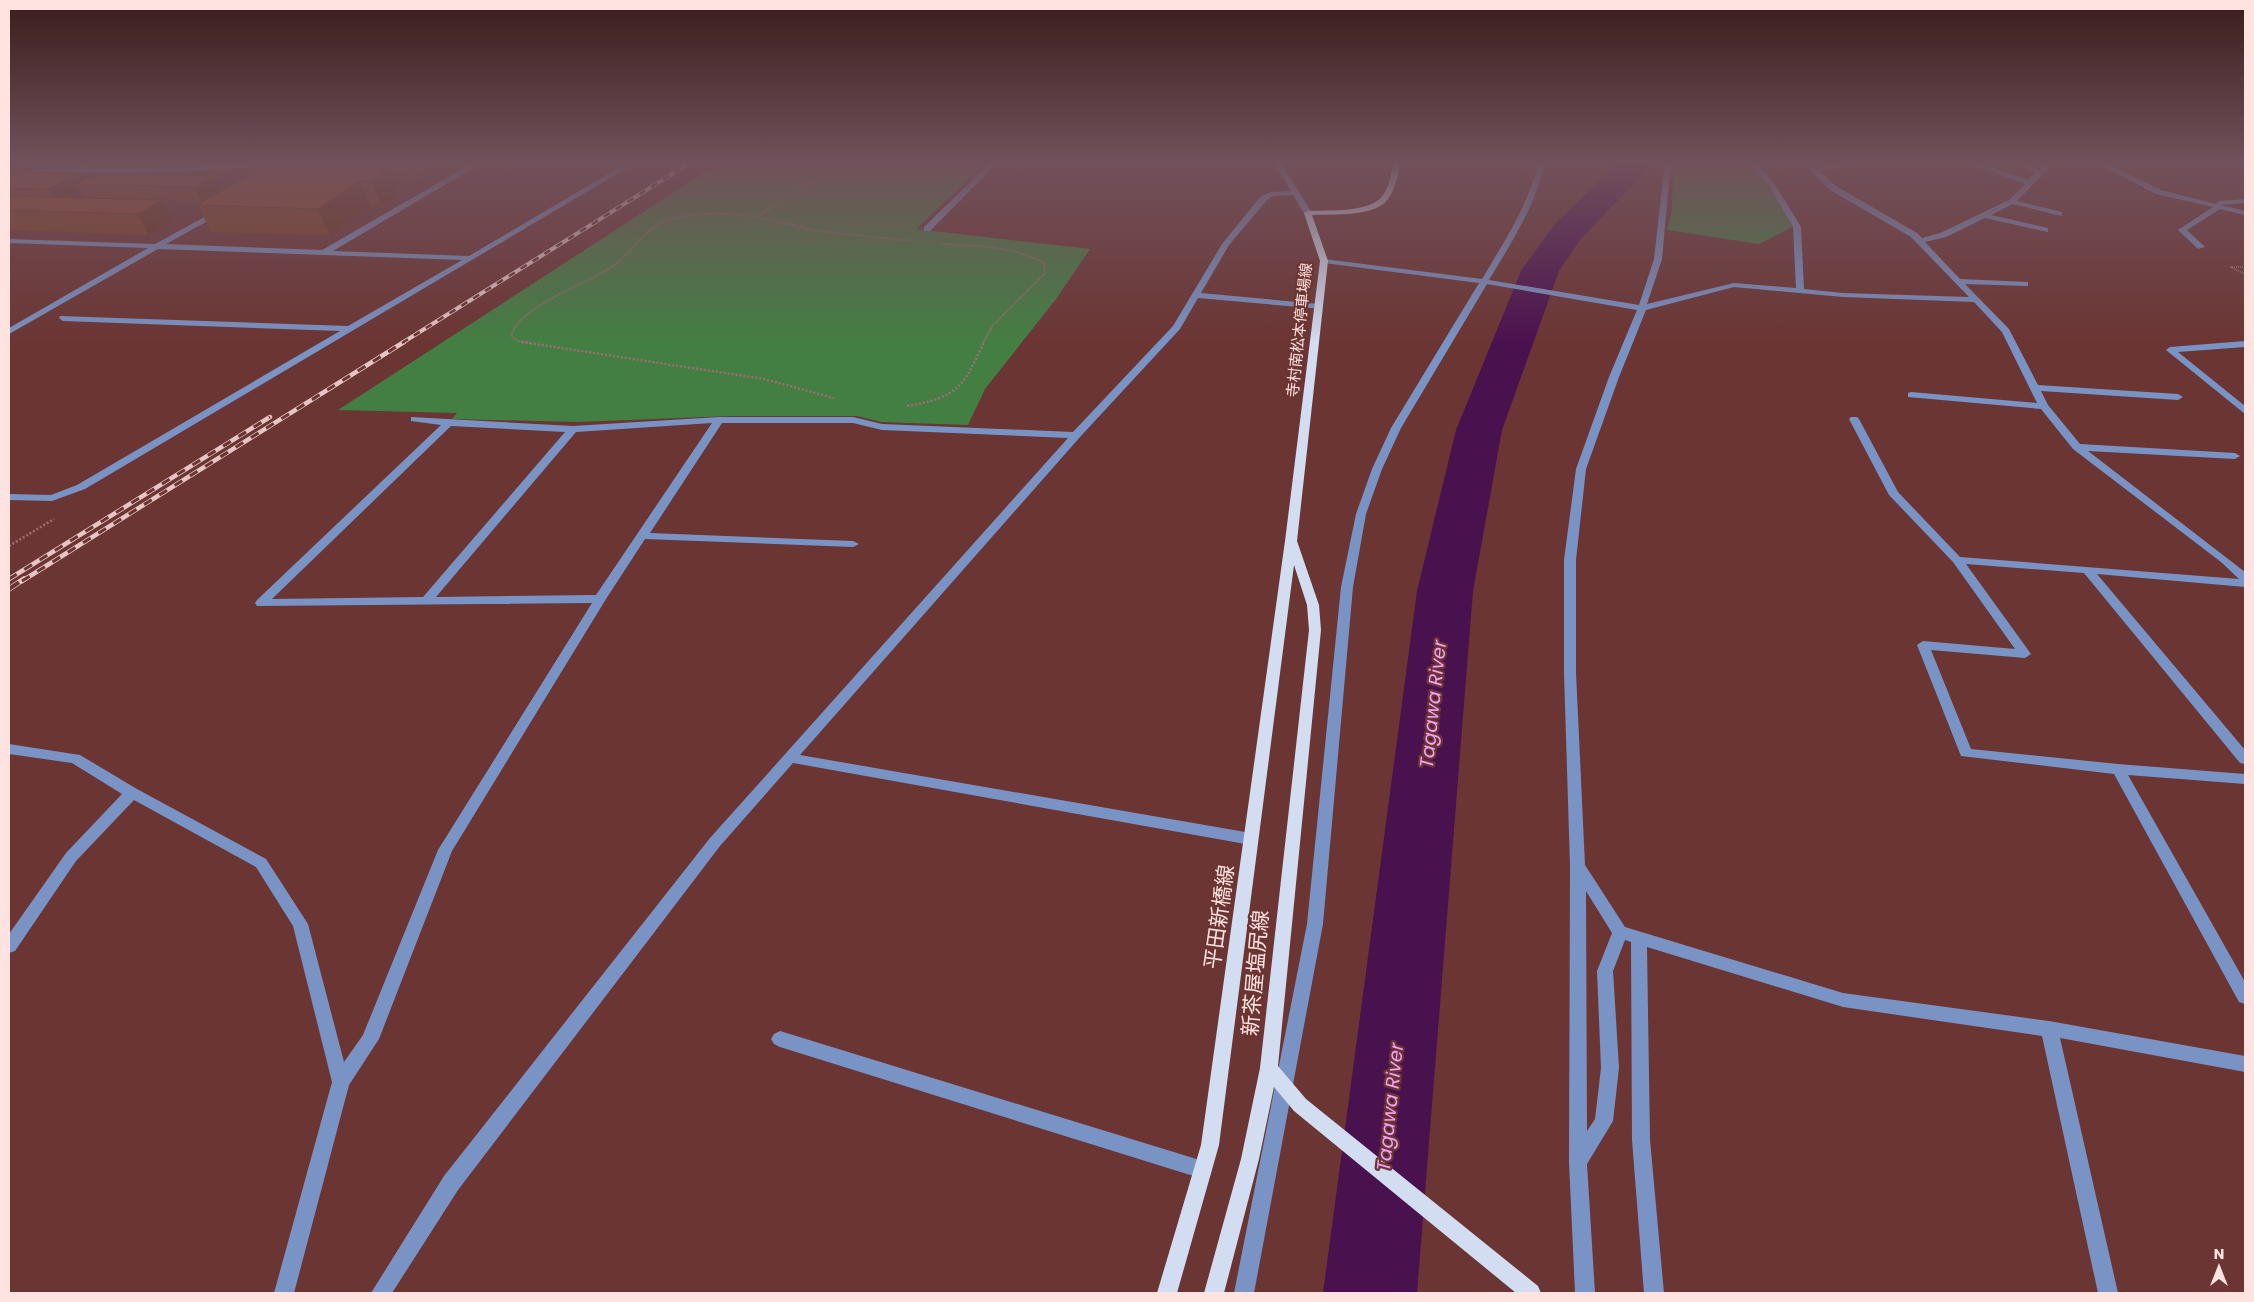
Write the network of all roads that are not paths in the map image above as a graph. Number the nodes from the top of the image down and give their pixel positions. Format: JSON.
{"nodes":[{"id":1,"x":201,"y":222,"type":"edge"},
{"id":2,"x":378,"y":222,"type":"edge"},
{"id":3,"x":532,"y":222,"type":"edge"},
{"id":4,"x":934,"y":222,"type":"edge"},
{"id":5,"x":1244,"y":222,"type":"edge"},
{"id":6,"x":1311,"y":222,"type":"edge"},
{"id":7,"x":1519,"y":222,"type":"edge"},
{"id":8,"x":1662,"y":222,"type":"edge"},
{"id":9,"x":1794,"y":222,"type":"edge"},
{"id":10,"x":1891,"y":222,"type":"edge"},
{"id":11,"x":1973,"y":222,"type":"edge"},
{"id":12,"x":2010,"y":222,"type":"edge"},
{"id":13,"x":2195,"y":222,"type":"edge"},
{"id":14,"x":927,"y":228,"type":"dead end"},
{"id":15,"x":2045,"y":230,"type":"dead end"},
{"id":16,"x":9,"y":241,"type":"edge"},
{"id":17,"x":1920,"y":241,"type":"junction"},
{"id":18,"x":159,"y":247,"type":"junction"},
{"id":19,"x":2201,"y":247,"type":"dead end"},
{"id":20,"x":323,"y":253,"type":"junction"},
{"id":21,"x":469,"y":258,"type":"junction"},
{"id":22,"x":1324,"y":261,"type":"junction"},
{"id":23,"x":1959,"y":281,"type":"junction"},
{"id":24,"x":1489,"y":283,"type":"junction"},
{"id":25,"x":2025,"y":284,"type":"dead end"},
{"id":26,"x":1800,"y":291,"type":"junction"},
{"id":27,"x":1196,"y":295,"type":"junction"},
{"id":28,"x":1978,"y":300,"type":"junction"},
{"id":29,"x":1319,"y":307,"type":"junction"},
{"id":30,"x":1639,"y":308,"type":"junction"},
{"id":31,"x":63,"y":318,"type":"dead end"},
{"id":32,"x":349,"y":329,"type":"junction"},
{"id":33,"x":9,"y":331,"type":"edge"},
{"id":34,"x":2245,"y":344,"type":"edge"},
{"id":35,"x":2035,"y":388,"type":"junction"},
{"id":36,"x":1911,"y":395,"type":"dead end"},
{"id":37,"x":2178,"y":397,"type":"dead end"},
{"id":38,"x":2044,"y":406,"type":"junction"},
{"id":39,"x":2245,"y":411,"type":"edge"},
{"id":40,"x":414,"y":419,"type":"dead end"},
{"id":41,"x":1854,"y":419,"type":"dead end"},
{"id":42,"x":719,"y":420,"type":"junction"},
{"id":43,"x":448,"y":423,"type":"junction"},
{"id":44,"x":573,"y":429,"type":"junction"},
{"id":45,"x":1076,"y":435,"type":"junction"},
{"id":46,"x":2077,"y":447,"type":"junction"},
{"id":47,"x":2235,"y":456,"type":"dead end"},
{"id":48,"x":9,"y":497,"type":"edge"},
{"id":49,"x":643,"y":536,"type":"junction"},
{"id":50,"x":1291,"y":541,"type":"junction"},
{"id":51,"x":853,"y":544,"type":"dead end"},
{"id":52,"x":1957,"y":560,"type":"junction"},
{"id":53,"x":2087,"y":570,"type":"junction"},
{"id":54,"x":2245,"y":578,"type":"edge"},
{"id":55,"x":2245,"y":583,"type":"edge"},
{"id":56,"x":600,"y":599,"type":"junction"},
{"id":57,"x":427,"y":600,"type":"junction"},
{"id":58,"x":9,"y":749,"type":"edge"},
{"id":59,"x":790,"y":758,"type":"junction"},
{"id":60,"x":2245,"y":759,"type":"edge"},
{"id":61,"x":2118,"y":769,"type":"junction"},
{"id":62,"x":2245,"y":779,"type":"edge"},
{"id":63,"x":132,"y":793,"type":"junction"},
{"id":64,"x":1251,"y":839,"type":"junction"},
{"id":65,"x":1578,"y":866,"type":"junction"},
{"id":66,"x":1620,"y":932,"type":"junction"},
{"id":67,"x":1639,"y":938,"type":"junction"},
{"id":68,"x":9,"y":946,"type":"edge"},
{"id":69,"x":2245,"y":997,"type":"edge"},
{"id":70,"x":2049,"y":1029,"type":"junction"},
{"id":71,"x":780,"y":1038,"type":"dead end"},
{"id":72,"x":2245,"y":1064,"type":"edge"},
{"id":73,"x":1269,"y":1068,"type":"junction"},
{"id":74,"x":341,"y":1082,"type":"junction"},
{"id":75,"x":1284,"y":1089,"type":"junction"},
{"id":76,"x":1578,"y":1162,"type":"junction"},
{"id":77,"x":1203,"y":1170,"type":"junction"},
{"id":78,"x":284,"y":1293,"type":"edge"},
{"id":79,"x":381,"y":1293,"type":"edge"},
{"id":80,"x":1167,"y":1293,"type":"edge"},
{"id":81,"x":1214,"y":1293,"type":"edge"},
{"id":82,"x":1244,"y":1293,"type":"edge"},
{"id":83,"x":1531,"y":1293,"type":"edge"},
{"id":84,"x":1585,"y":1293,"type":"edge"},
{"id":85,"x":1654,"y":1293,"type":"edge"},
{"id":86,"x":2108,"y":1293,"type":"edge"}],
"edges":[{"from":1,"to":18,"type":"street"},
{"from":2,"to":20,"type":"street"},
{"from":3,"to":21,"type":"street"},
{"from":4,"to":14,"type":"street"},
{"from":5,"to":27,"type":"street"},
{"from":6,"to":22,"type":"main road","name":"寺村南松本停車場線"},
{"from":7,"to":24,"type":"street"},
{"from":8,"to":30,"type":"street"},
{"from":9,"to":26,"type":"street"},
{"from":10,"to":17,"type":"street"},
{"from":11,"to":17,"type":"street"},
{"from":12,"to":15,"type":"street"},
{"from":13,"to":19,"type":"street"},
{"from":16,"to":18,"type":"street"},
{"from":17,"to":23,"type":"street"},
{"from":18,"to":20,"type":"street"},
{"from":18,"to":33,"type":"street"},
{"from":20,"to":21,"type":"street"},
{"from":21,"to":32,"type":"street"},
{"from":22,"to":24,"type":"street"},
{"from":22,"to":29,"type":"main road","name":"寺村南松本停車場線"},
{"from":23,"to":25,"type":"street"},
{"from":23,"to":28,"type":"street"},
{"from":24,"to":30,"type":"street"},
{"from":24,"to":75,"type":"street"},
{"from":26,"to":28,"type":"street"},
{"from":26,"to":30,"type":"street"},
{"from":27,"to":29,"type":"street"},
{"from":27,"to":45,"type":"street"},
{"from":28,"to":35,"type":"street"},
{"from":29,"to":50,"type":"main road","name":"寺村南松本停車場線"},
{"from":30,"to":65,"type":"street"},
{"from":31,"to":32,"type":"street"},
{"from":32,"to":48,"type":"street"},
{"from":34,"to":39,"type":"street"},
{"from":35,"to":37,"type":"street"},
{"from":35,"to":38,"type":"street"},
{"from":36,"to":38,"type":"street"},
{"from":38,"to":46,"type":"street"},
{"from":40,"to":43,"type":"street"},
{"from":41,"to":52,"type":"street"},
{"from":42,"to":44,"type":"street"},
{"from":42,"to":45,"type":"street"},
{"from":42,"to":49,"type":"street"},
{"from":43,"to":44,"type":"street"},
{"from":43,"to":57,"type":"street"},
{"from":44,"to":57,"type":"street"},
{"from":45,"to":59,"type":"street"},
{"from":46,"to":47,"type":"street"},
{"from":46,"to":54,"type":"street"},
{"from":49,"to":51,"type":"street"},
{"from":49,"to":56,"type":"street"},
{"from":50,"to":64,"type":"main road","name":"平田新橋線"},
{"from":50,"to":73,"type":"main road","name":"新茶屋塩尻線"},
{"from":52,"to":53,"type":"street"},
{"from":52,"to":61,"type":"street"},
{"from":53,"to":55,"type":"street"},
{"from":53,"to":60,"type":"street"},
{"from":56,"to":57,"type":"street"},
{"from":56,"to":74,"type":"street"},
{"from":58,"to":63,"type":"street"},
{"from":59,"to":64,"type":"street"},
{"from":59,"to":79,"type":"street"},
{"from":61,"to":62,"type":"street"},
{"from":61,"to":69,"type":"street"},
{"from":63,"to":68,"type":"street"},
{"from":63,"to":74,"type":"street"},
{"from":64,"to":77,"type":"main road","name":"平田新橋線"},
{"from":65,"to":66,"type":"street"},
{"from":65,"to":76,"type":"street"},
{"from":66,"to":67,"type":"street"},
{"from":66,"to":76,"type":"street"},
{"from":67,"to":70,"type":"street"},
{"from":67,"to":85,"type":"street"},
{"from":70,"to":72,"type":"street"},
{"from":70,"to":86,"type":"street"},
{"from":71,"to":77,"type":"street"},
{"from":73,"to":75,"type":"main road"},
{"from":73,"to":81,"type":"main road","name":"新茶屋塩尻線"},
{"from":74,"to":78,"type":"street"},
{"from":75,"to":82,"type":"street"},
{"from":75,"to":83,"type":"main road"},
{"from":76,"to":84,"type":"street"},
{"from":77,"to":80,"type":"main road","name":"平田新橋線"}]}
